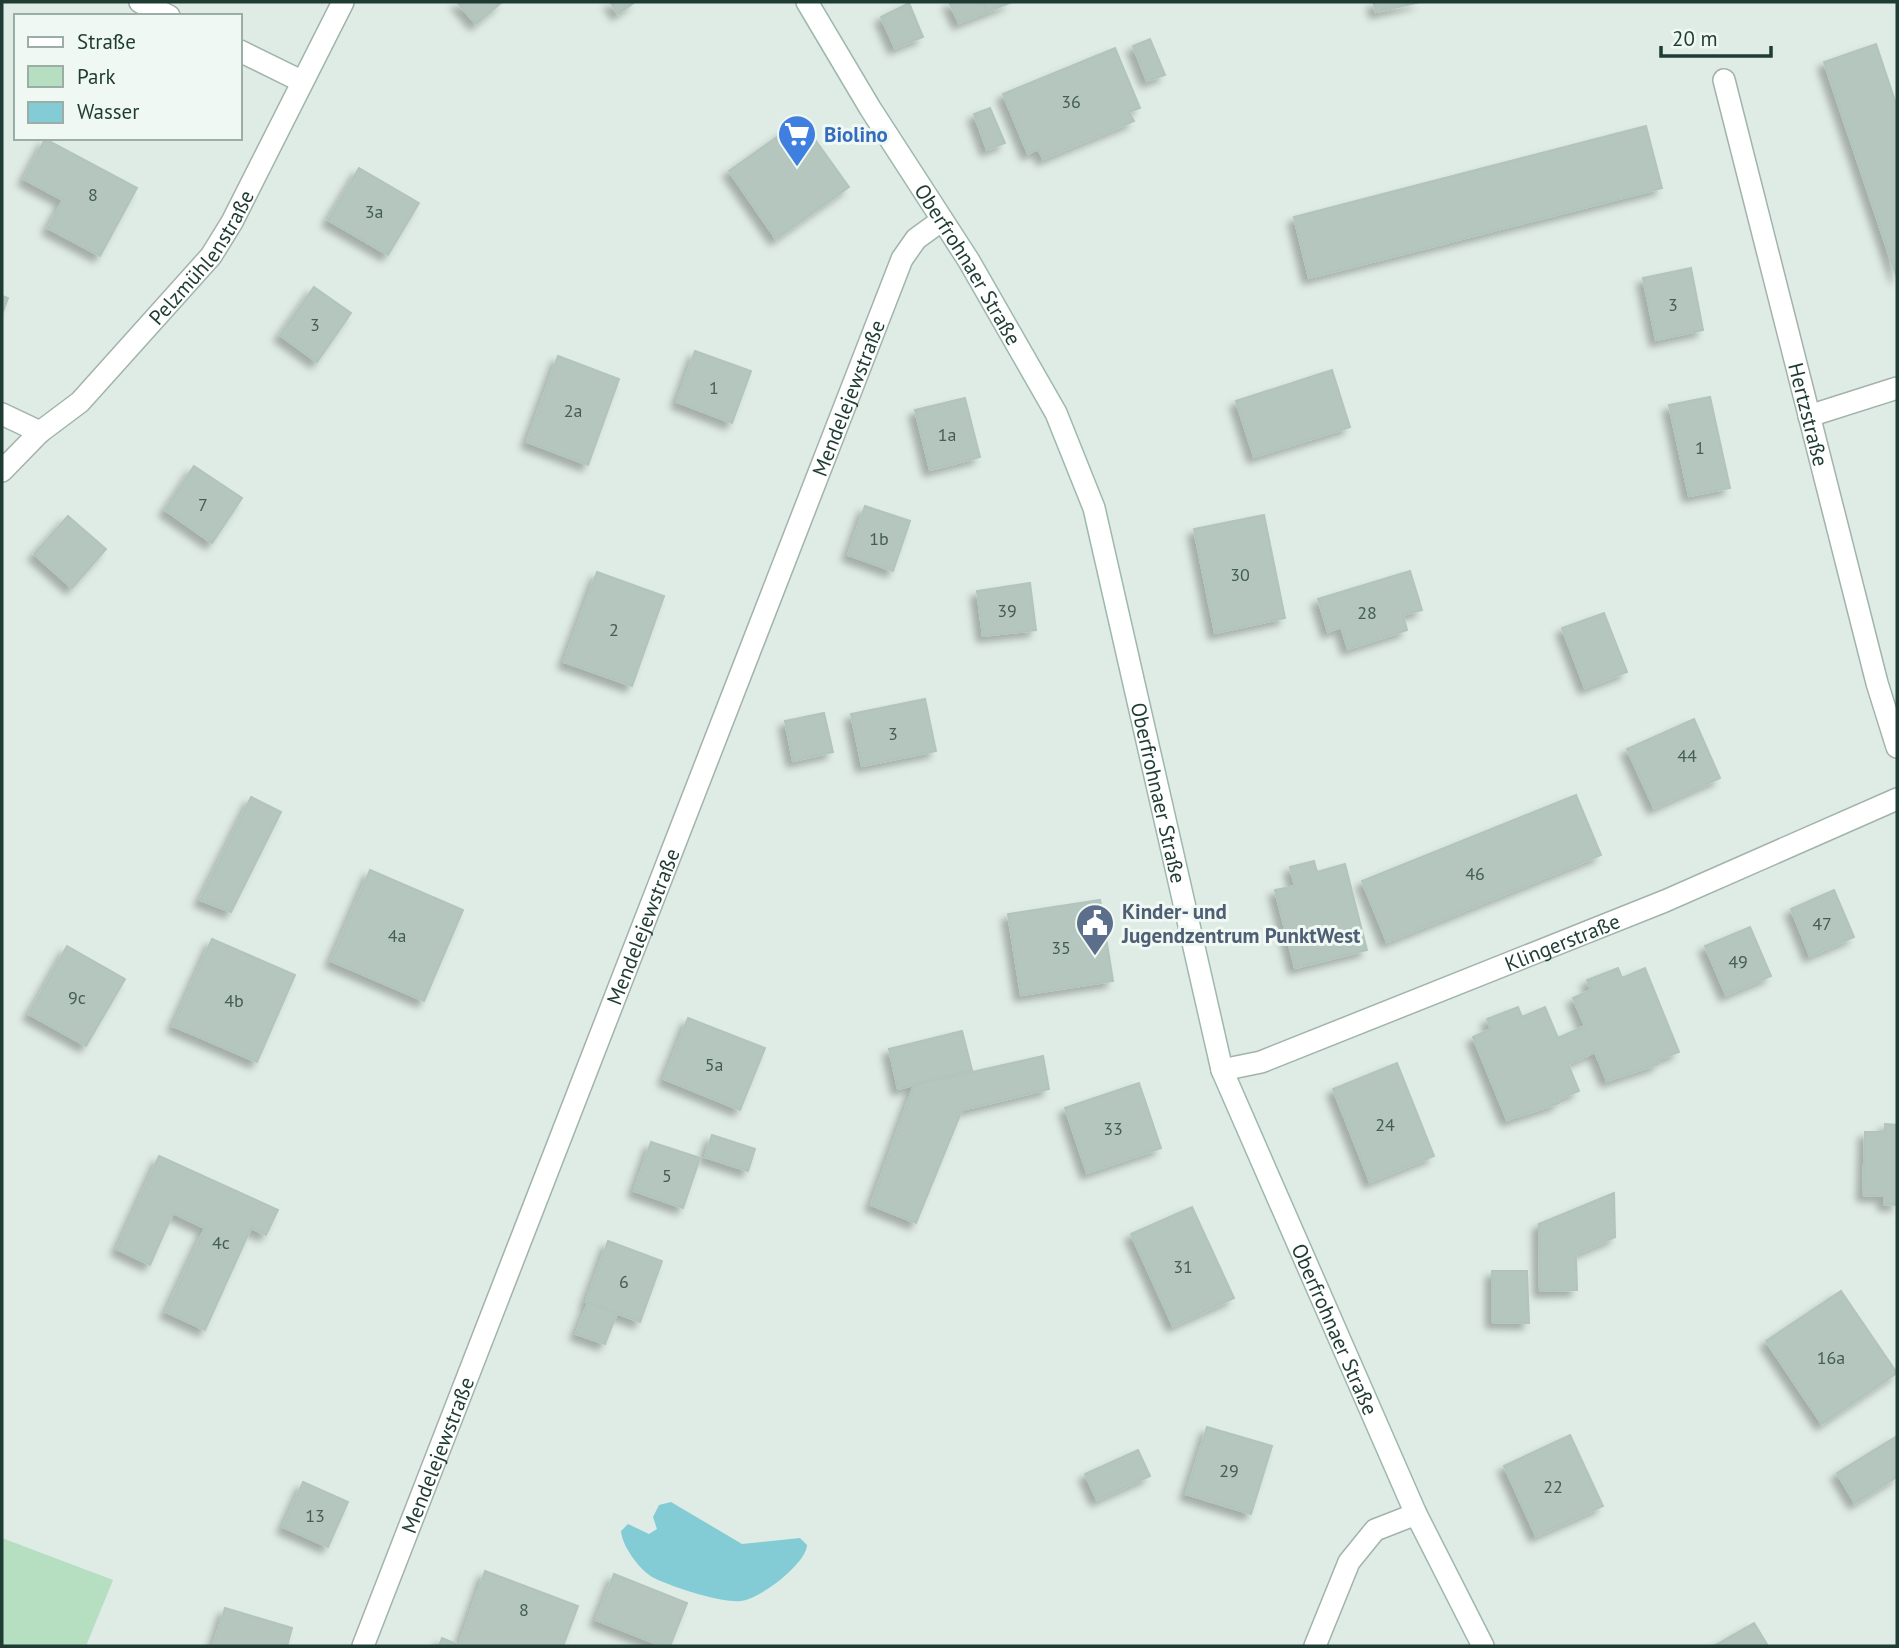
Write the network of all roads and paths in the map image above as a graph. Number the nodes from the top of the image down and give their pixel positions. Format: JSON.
{"nodes":[{"id":1,"x":140,"y":2,"type":"edge"},
{"id":2,"x":343,"y":2,"type":"edge"},
{"id":3,"x":807,"y":2,"type":"edge"},
{"id":4,"x":165,"y":14,"type":"edge"},
{"id":5,"x":242,"y":52,"type":"edge"},
{"id":6,"x":1724,"y":80,"type":"dead end"},
{"id":7,"x":301,"y":81,"type":"junction"},
{"id":8,"x":942,"y":220,"type":"junction"},
{"id":9,"x":1897,"y":388,"type":"edge"},
{"id":10,"x":2,"y":414,"type":"edge"},
{"id":11,"x":1809,"y":416,"type":"junction"},
{"id":12,"x":40,"y":432,"type":"junction"},
{"id":13,"x":2,"y":471,"type":"edge"},
{"id":14,"x":1897,"y":747,"type":"edge"},
{"id":15,"x":1897,"y":799,"type":"edge"},
{"id":16,"x":1223,"y":1070,"type":"junction"},
{"id":17,"x":1416,"y":1514,"type":"junction"},
{"id":18,"x":363,"y":1646,"type":"edge"},
{"id":19,"x":1315,"y":1646,"type":"edge"},
{"id":20,"x":1483,"y":1646,"type":"edge"}],
"edges":[{"from":1,"to":4,"type":"street"},
{"from":2,"to":7,"type":"street","name":"Pelzmühlenstraße"},
{"from":3,"to":8,"type":"street","name":"Oberfrohnaer Straße"},
{"from":5,"to":7,"type":"street"},
{"from":6,"to":11,"type":"street","name":"Hertzstraße"},
{"from":7,"to":12,"type":"street","name":"Pelzmühlenstraße"},
{"from":8,"to":16,"type":"street","name":"Oberfrohnaer Straße"},
{"from":8,"to":18,"type":"street","name":"Mendelejewstraße"},
{"from":9,"to":11,"type":"street"},
{"from":10,"to":12,"type":"street"},
{"from":11,"to":14,"type":"street","name":"Hertzstraße"},
{"from":12,"to":13,"type":"street","name":"Pelzmühlenstraße"},
{"from":15,"to":16,"type":"street","name":"Klingerstraße"},
{"from":16,"to":17,"type":"street","name":"Oberfrohnaer Straße"},
{"from":17,"to":19,"type":"street"},
{"from":17,"to":20,"type":"street","name":"Oberfrohnaer Straße"}]}
